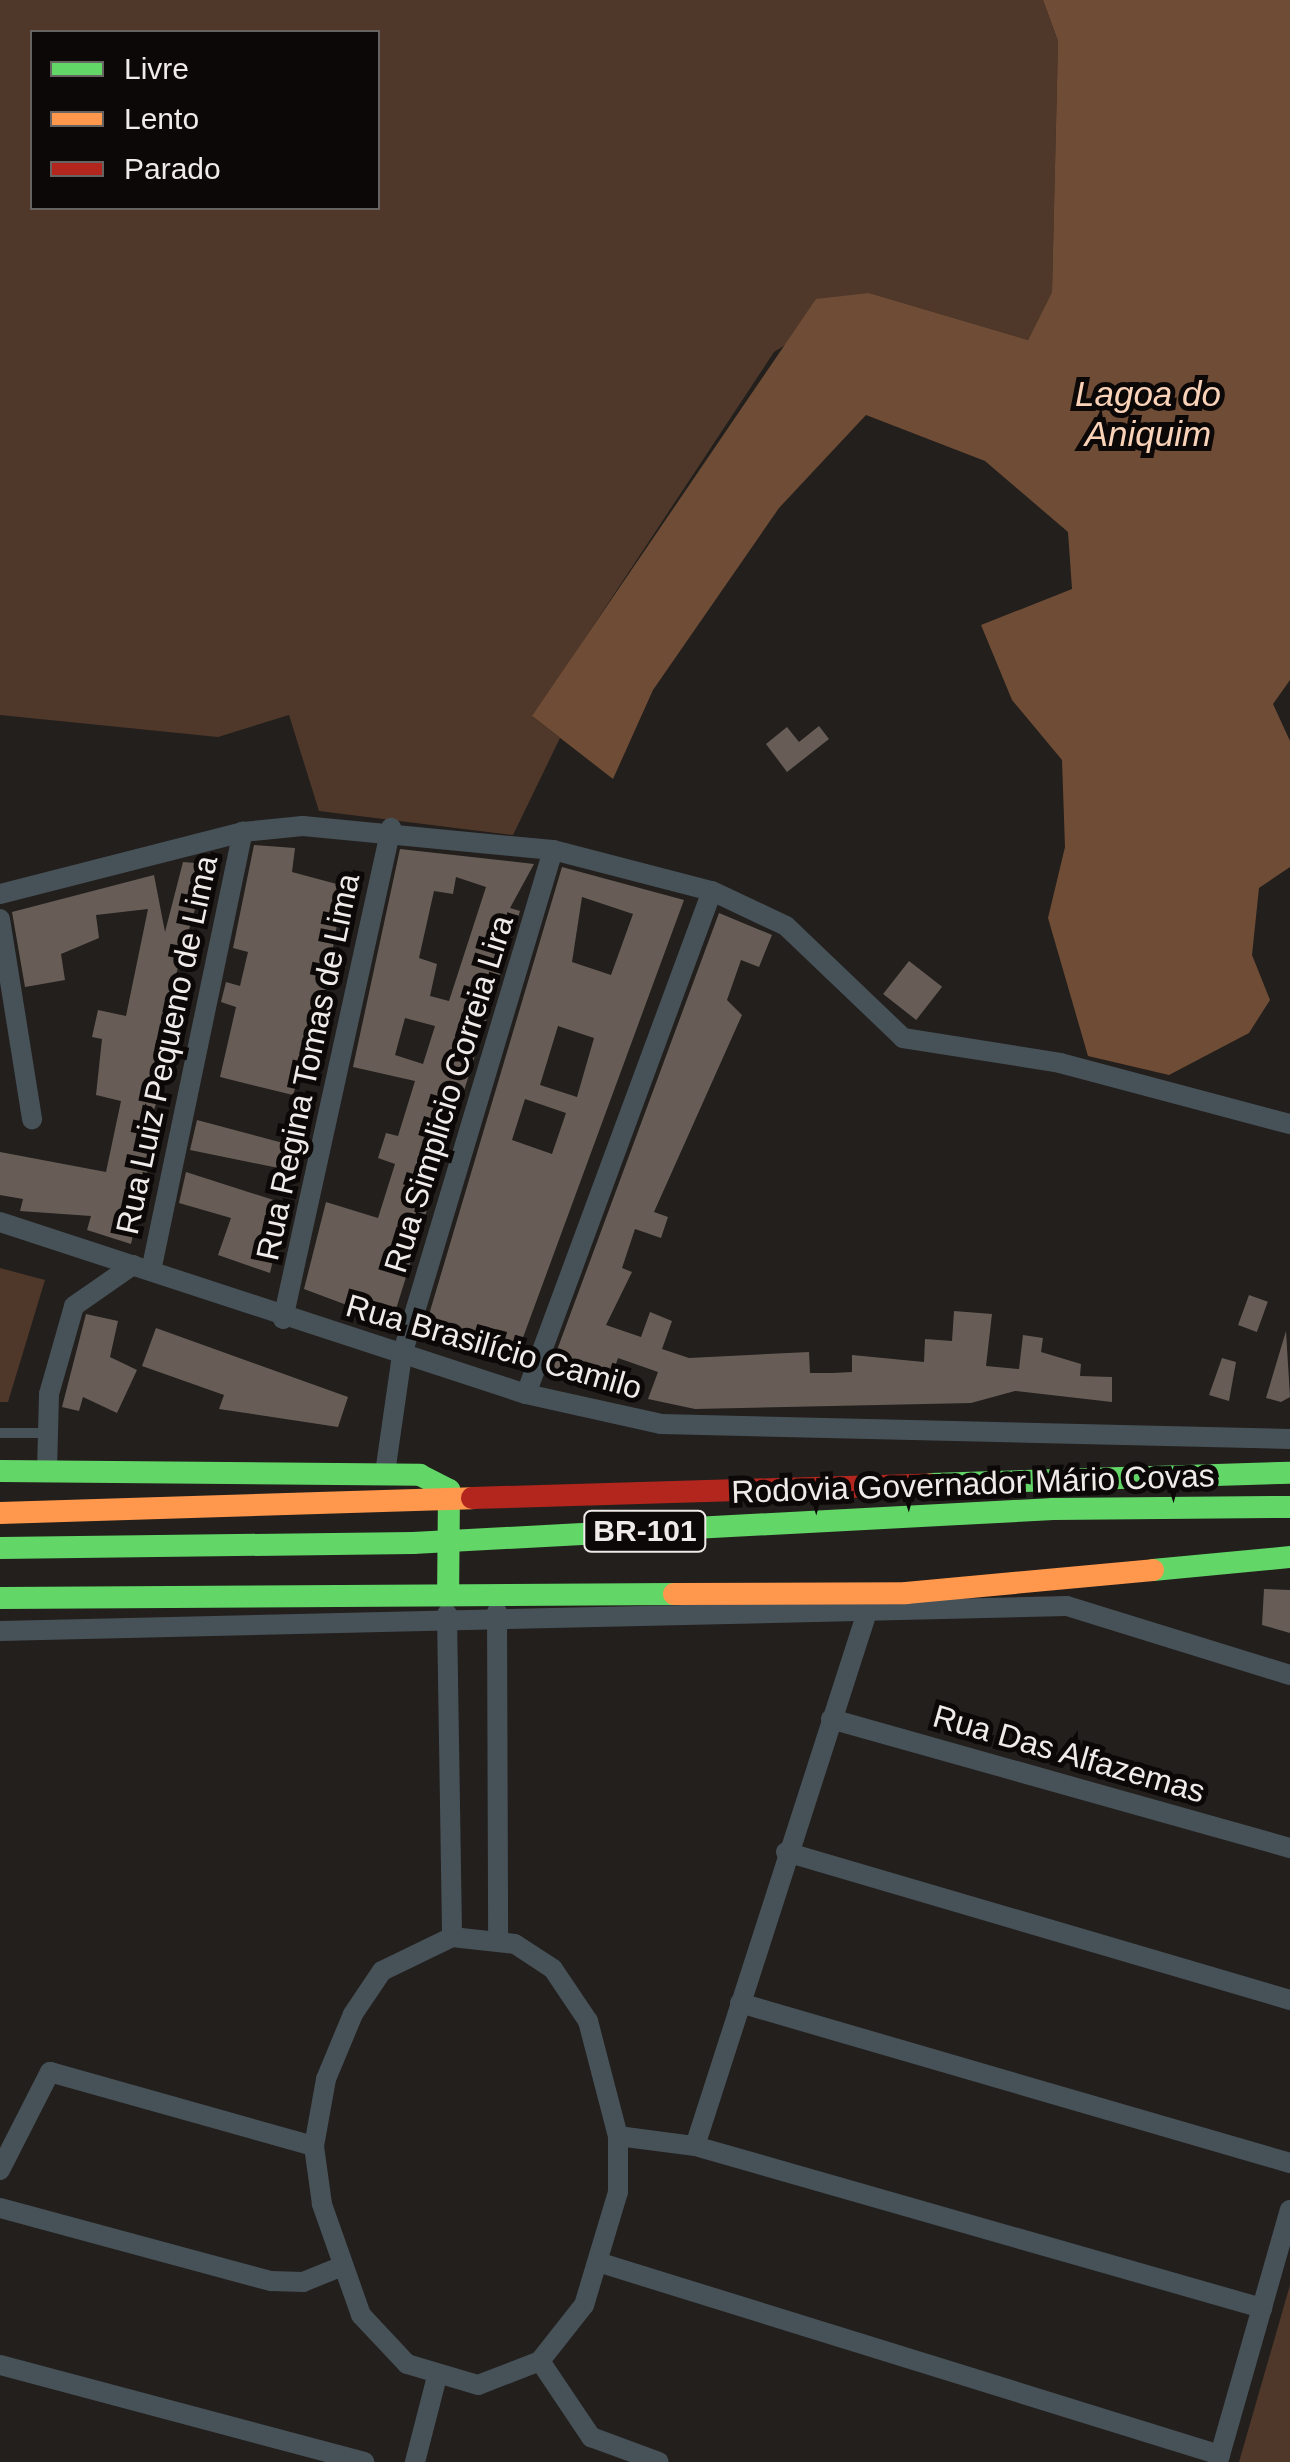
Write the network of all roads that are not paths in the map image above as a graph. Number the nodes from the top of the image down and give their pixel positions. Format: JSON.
{"nodes":[{"id":1,"x":391,"y":828,"type":"junction"},
{"id":2,"x":243,"y":832,"type":"junction"},
{"id":3,"x":553,"y":850,"type":"junction"},
{"id":4,"x":712,"y":890,"type":"junction"},
{"id":5,"x":0,"y":894,"type":"edge"},
{"id":6,"x":0,"y":920,"type":"edge"},
{"id":7,"x":32,"y":1119,"type":"dead end"},
{"id":8,"x":1290,"y":1124,"type":"edge"},
{"id":9,"x":0,"y":1222,"type":"edge"},
{"id":10,"x":142,"y":1268,"type":"junction"},
{"id":11,"x":284,"y":1318,"type":"junction"},
{"id":12,"x":402,"y":1354,"type":"junction"},
{"id":13,"x":526,"y":1394,"type":"junction"},
{"id":14,"x":0,"y":1433,"type":"edge"},
{"id":15,"x":43,"y":1433,"type":"junction"},
{"id":16,"x":1290,"y":1440,"type":"edge"},
{"id":17,"x":0,"y":1471,"type":"edge"},
{"id":18,"x":46,"y":1471,"type":"junction"},
{"id":19,"x":1290,"y":1472,"type":"edge"},
{"id":20,"x":384,"y":1474,"type":"junction"},
{"id":21,"x":1290,"y":1507,"type":"edge"},
{"id":22,"x":0,"y":1513,"type":"edge"},
{"id":23,"x":0,"y":1548,"type":"edge"},
{"id":24,"x":1290,"y":1556,"type":"edge"},
{"id":25,"x":448,"y":1595,"type":"junction"},
{"id":26,"x":498,"y":1596,"type":"junction"},
{"id":27,"x":0,"y":1598,"type":"edge"},
{"id":28,"x":868,"y":1609,"type":"junction"},
{"id":29,"x":496,"y":1624,"type":"junction"},
{"id":30,"x":447,"y":1626,"type":"junction"},
{"id":31,"x":0,"y":1631,"type":"edge"},
{"id":32,"x":1290,"y":1675,"type":"edge"},
{"id":33,"x":832,"y":1719,"type":"junction"},
{"id":34,"x":1290,"y":1848,"type":"edge"},
{"id":35,"x":786,"y":1852,"type":"junction"},
{"id":36,"x":452,"y":1937,"type":"junction"},
{"id":37,"x":498,"y":1940,"type":"junction"},
{"id":38,"x":1290,"y":2000,"type":"edge"},
{"id":39,"x":740,"y":2002,"type":"junction"},
{"id":40,"x":618,"y":2136,"type":"junction"},
{"id":41,"x":314,"y":2146,"type":"junction"},
{"id":42,"x":696,"y":2146,"type":"junction"},
{"id":43,"x":1290,"y":2164,"type":"edge"},
{"id":44,"x":0,"y":2170,"type":"edge"},
{"id":45,"x":0,"y":2208,"type":"edge"},
{"id":46,"x":1290,"y":2210,"type":"edge"},
{"id":47,"x":600,"y":2263,"type":"junction"},
{"id":48,"x":340,"y":2267,"type":"junction"},
{"id":49,"x":1262,"y":2308,"type":"junction"},
{"id":50,"x":540,"y":2360,"type":"junction"},
{"id":51,"x":0,"y":2365,"type":"edge"},
{"id":52,"x":436,"y":2380,"type":"junction"},
{"id":53,"x":1219,"y":2458,"type":"edge"},
{"id":54,"x":364,"y":2462,"type":"edge"},
{"id":55,"x":415,"y":2462,"type":"edge"},
{"id":56,"x":659,"y":2462,"type":"edge"}],
"edges":[{"from":1,"to":2,"type":"street"},
{"from":1,"to":3,"type":"street"},
{"from":1,"to":11,"type":"street","name":"Rua Regina Tomas de Lima"},
{"from":2,"to":5,"type":"street"},
{"from":2,"to":10,"type":"street","name":"Rua Luiz Pequeno de Lima"},
{"from":3,"to":4,"type":"street"},
{"from":3,"to":12,"type":"street","name":"Rua Simplicio Correia Lira"},
{"from":4,"to":8,"type":"street"},
{"from":4,"to":13,"type":"street"},
{"from":6,"to":7,"type":"street"},
{"from":9,"to":10,"type":"street","name":"Rua Brasilício Camilo"},
{"from":10,"to":11,"type":"street","name":"Rua Brasilício Camilo"},
{"from":10,"to":15,"type":"street"},
{"from":11,"to":12,"type":"street","name":"Rua Brasilício Camilo"},
{"from":12,"to":13,"type":"street","name":"Rua Brasilício Camilo"},
{"from":12,"to":20,"type":"street","name":"Rua Simplicio Correia Lira"},
{"from":13,"to":16,"type":"street","name":"Rua Brasilício Camilo"},
{"from":14,"to":15,"type":"lane"},
{"from":15,"to":18,"type":"street"},
{"from":17,"to":18,"type":"main road"},
{"from":18,"to":20,"type":"main road"},
{"from":19,"to":22,"type":"main road","name":"Rodovia Governador Mário Covas","number":"BR-101","bridge":true},
{"from":20,"to":25,"type":"main road"},
{"from":21,"to":23,"type":"main road","name":"Rodovia Governador Mário Covas","number":"BR-101","bridge":true},
{"from":24,"to":26,"type":"main road"},
{"from":25,"to":26,"type":"main road"},
{"from":25,"to":27,"type":"main road"},
{"from":25,"to":30,"type":"street"},
{"from":26,"to":29,"type":"street"},
{"from":28,"to":29,"type":"street"},
{"from":28,"to":32,"type":"street"},
{"from":28,"to":33,"type":"street"},
{"from":29,"to":30,"type":"street"},
{"from":29,"to":37,"type":"street"},
{"from":30,"to":31,"type":"street"},
{"from":30,"to":36,"type":"street"},
{"from":33,"to":34,"type":"street","name":"Rua Das Alfazemas"},
{"from":33,"to":35,"type":"street"},
{"from":35,"to":38,"type":"street"},
{"from":35,"to":39,"type":"street"},
{"from":36,"to":37,"type":"street"},
{"from":36,"to":41,"type":"street"},
{"from":37,"to":40,"type":"street"},
{"from":39,"to":42,"type":"street"},
{"from":39,"to":43,"type":"street"},
{"from":40,"to":42,"type":"street"},
{"from":40,"to":47,"type":"street"},
{"from":41,"to":44,"type":"street"},
{"from":41,"to":48,"type":"street"},
{"from":42,"to":49,"type":"street"},
{"from":45,"to":48,"type":"street"},
{"from":46,"to":49,"type":"street"},
{"from":47,"to":50,"type":"street"},
{"from":47,"to":53,"type":"street"},
{"from":48,"to":52,"type":"street"},
{"from":49,"to":53,"type":"street"},
{"from":50,"to":52,"type":"street"},
{"from":50,"to":56,"type":"street"},
{"from":51,"to":54,"type":"street"},
{"from":52,"to":55,"type":"street"}]}
